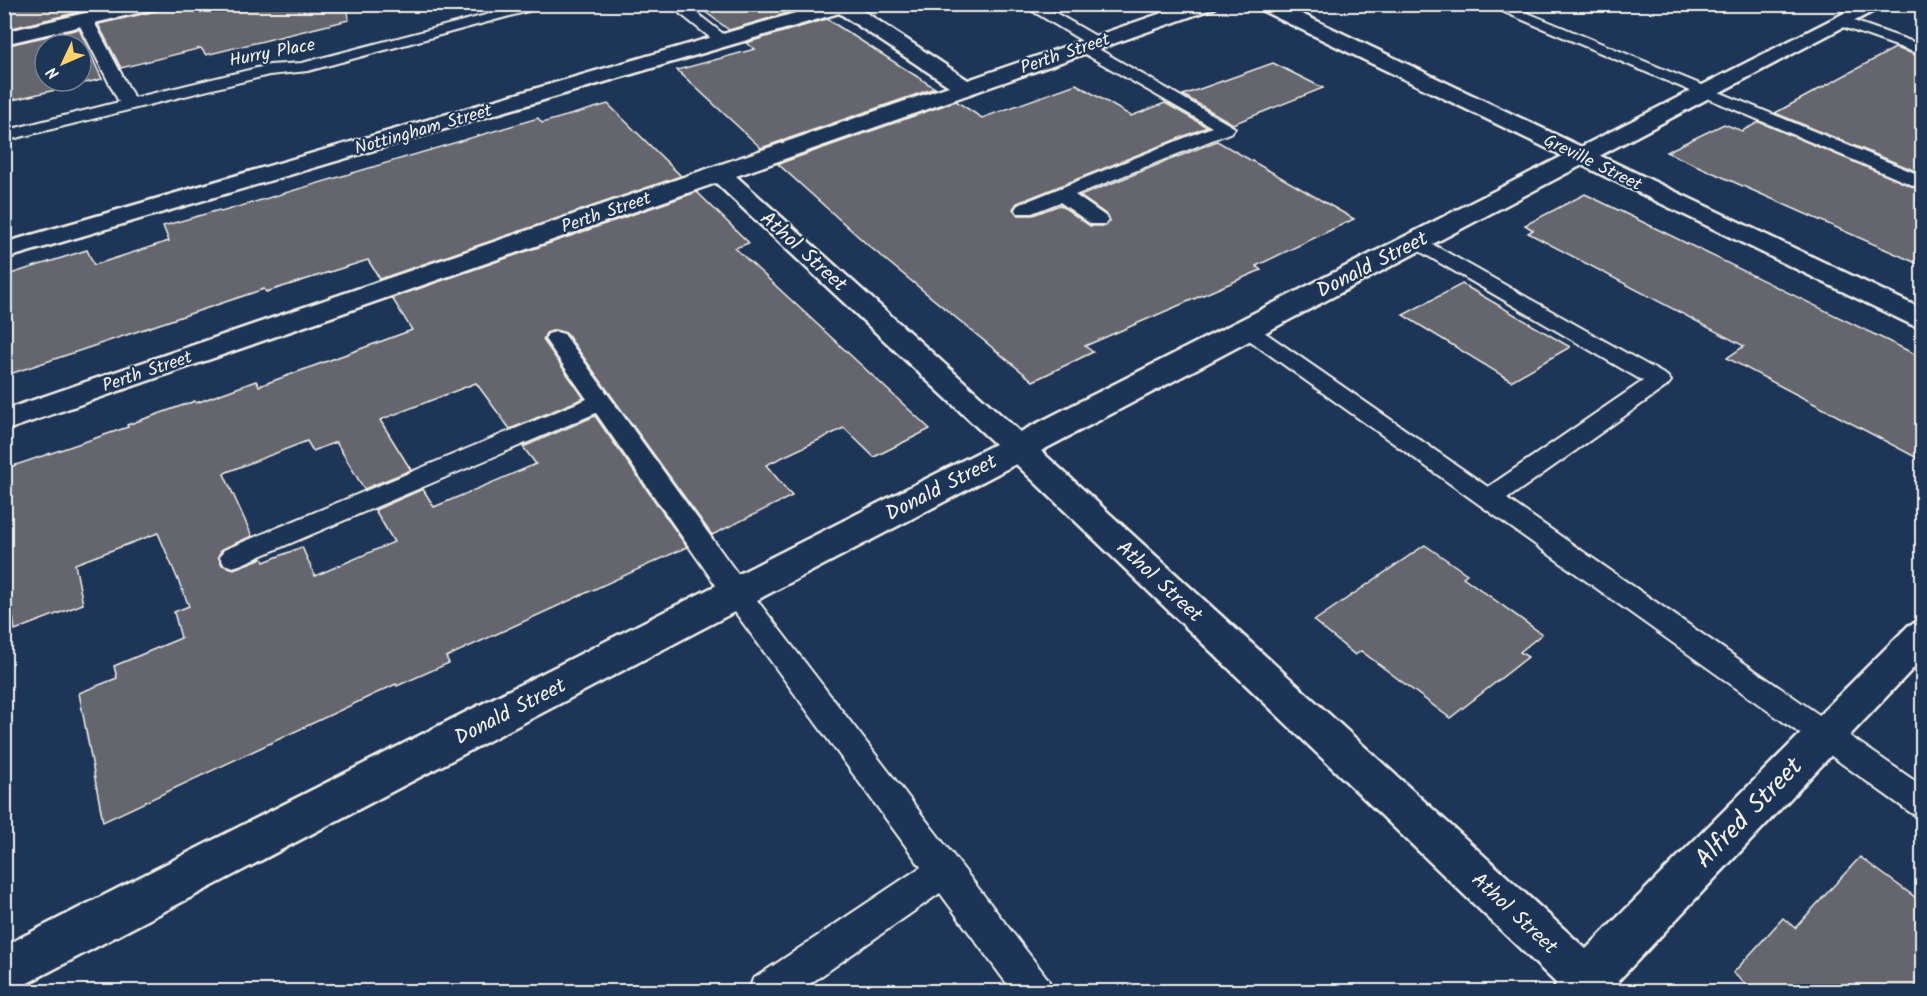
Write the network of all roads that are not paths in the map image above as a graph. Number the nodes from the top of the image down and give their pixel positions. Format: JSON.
{"nodes":[{"id":1,"x":152,"y":4,"type":"edge"},
{"id":2,"x":547,"y":4,"type":"edge"},
{"id":3,"x":675,"y":4,"type":"edge"},
{"id":4,"x":1028,"y":4,"type":"edge"},
{"id":5,"x":1208,"y":4,"type":"edge"},
{"id":6,"x":1264,"y":4,"type":"edge"},
{"id":7,"x":1878,"y":4,"type":"edge"},
{"id":8,"x":840,"y":5,"type":"edge"},
{"id":9,"x":1498,"y":5,"type":"edge"},
{"id":10,"x":85,"y":20,"type":"junction"},
{"id":11,"x":1845,"y":22,"type":"junction"},
{"id":12,"x":4,"y":38,"type":"edge"},
{"id":13,"x":723,"y":40,"type":"junction"},
{"id":14,"x":1089,"y":45,"type":"junction"},
{"id":15,"x":1923,"y":50,"type":"edge"},
{"id":16,"x":964,"y":87,"type":"junction"},
{"id":17,"x":1703,"y":94,"type":"junction"},
{"id":18,"x":129,"y":105,"type":"junction"},
{"id":19,"x":4,"y":136,"type":"edge"},
{"id":20,"x":1582,"y":156,"type":"junction"},
{"id":21,"x":719,"y":173,"type":"junction"},
{"id":22,"x":1923,"y":183,"type":"edge"},
{"id":23,"x":1061,"y":194,"type":"junction"},
{"id":24,"x":1025,"y":208,"type":"dead end"},
{"id":25,"x":1098,"y":220,"type":"dead end"},
{"id":26,"x":1416,"y":241,"type":"junction"},
{"id":27,"x":4,"y":252,"type":"edge"},
{"id":28,"x":1923,"y":319,"type":"edge"},
{"id":29,"x":1246,"y":330,"type":"junction"},
{"id":30,"x":556,"y":339,"type":"dead end"},
{"id":31,"x":602,"y":402,"type":"junction"},
{"id":32,"x":4,"y":421,"type":"edge"},
{"id":33,"x":1017,"y":448,"type":"junction"},
{"id":34,"x":1489,"y":499,"type":"junction"},
{"id":35,"x":233,"y":557,"type":"dead end"},
{"id":36,"x":737,"y":594,"type":"junction"},
{"id":37,"x":1923,"y":635,"type":"edge"},
{"id":38,"x":1823,"y":735,"type":"junction"},
{"id":39,"x":1923,"y":803,"type":"edge"},
{"id":40,"x":945,"y":870,"type":"junction"},
{"id":41,"x":4,"y":971,"type":"edge"},
{"id":42,"x":4,"y":984,"type":"edge"},
{"id":43,"x":1587,"y":988,"type":"edge"},
{"id":44,"x":6,"y":992,"type":"edge"},
{"id":45,"x":766,"y":992,"type":"edge"},
{"id":46,"x":1035,"y":992,"type":"edge"}],
"edges":[{"from":1,"to":10,"type":"street"},
{"from":2,"to":18,"type":"lane","name":"Hurry Place"},
{"from":3,"to":13,"type":"lane"},
{"from":4,"to":14,"type":"lane"},
{"from":5,"to":14,"type":"street","name":"Perth Street"},
{"from":6,"to":20,"type":"street","name":"Greville Street"},
{"from":7,"to":11,"type":"street","name":"Donald Street"},
{"from":8,"to":13,"type":"street","name":"Nottingham Street"},
{"from":8,"to":16,"type":"street"},
{"from":9,"to":17,"type":"lane"},
{"from":10,"to":12,"type":"street"},
{"from":10,"to":18,"type":"lane"},
{"from":11,"to":15,"type":"lane"},
{"from":11,"to":17,"type":"street","name":"Donald Street"},
{"from":13,"to":27,"type":"street","name":"Nottingham Street"},
{"from":14,"to":16,"type":"street","name":"Perth Street"},
{"from":14,"to":23,"type":"lane"},
{"from":16,"to":21,"type":"street","name":"Perth Street"},
{"from":17,"to":20,"type":"street","name":"Donald Street"},
{"from":17,"to":22,"type":"lane"},
{"from":18,"to":19,"type":"lane","name":"Hurry Place"},
{"from":20,"to":26,"type":"street","name":"Donald Street"},
{"from":20,"to":28,"type":"street","name":"Greville Street"},
{"from":21,"to":32,"type":"street","name":"Perth Street"},
{"from":21,"to":33,"type":"street","name":"Athol Street"},
{"from":23,"to":24,"type":"lane"},
{"from":23,"to":25,"type":"lane"},
{"from":26,"to":29,"type":"street","name":"Donald Street"},
{"from":26,"to":34,"type":"lane"},
{"from":29,"to":33,"type":"street","name":"Donald Street"},
{"from":29,"to":34,"type":"lane"},
{"from":30,"to":31,"type":"lane"},
{"from":31,"to":35,"type":"lane"},
{"from":31,"to":36,"type":"lane"},
{"from":33,"to":36,"type":"street","name":"Donald Street"},
{"from":33,"to":43,"type":"street","name":"Athol Street"},
{"from":34,"to":38,"type":"lane"},
{"from":36,"to":40,"type":"lane"},
{"from":36,"to":41,"type":"street","name":"Donald Street"},
{"from":37,"to":38,"type":"street","name":"Alfred Street"},
{"from":38,"to":39,"type":"lane"},
{"from":38,"to":43,"type":"street","name":"Alfred Street"},
{"from":40,"to":45,"type":"lane"},
{"from":40,"to":46,"type":"lane"},
{"from":42,"to":44,"type":"lane"}]}
